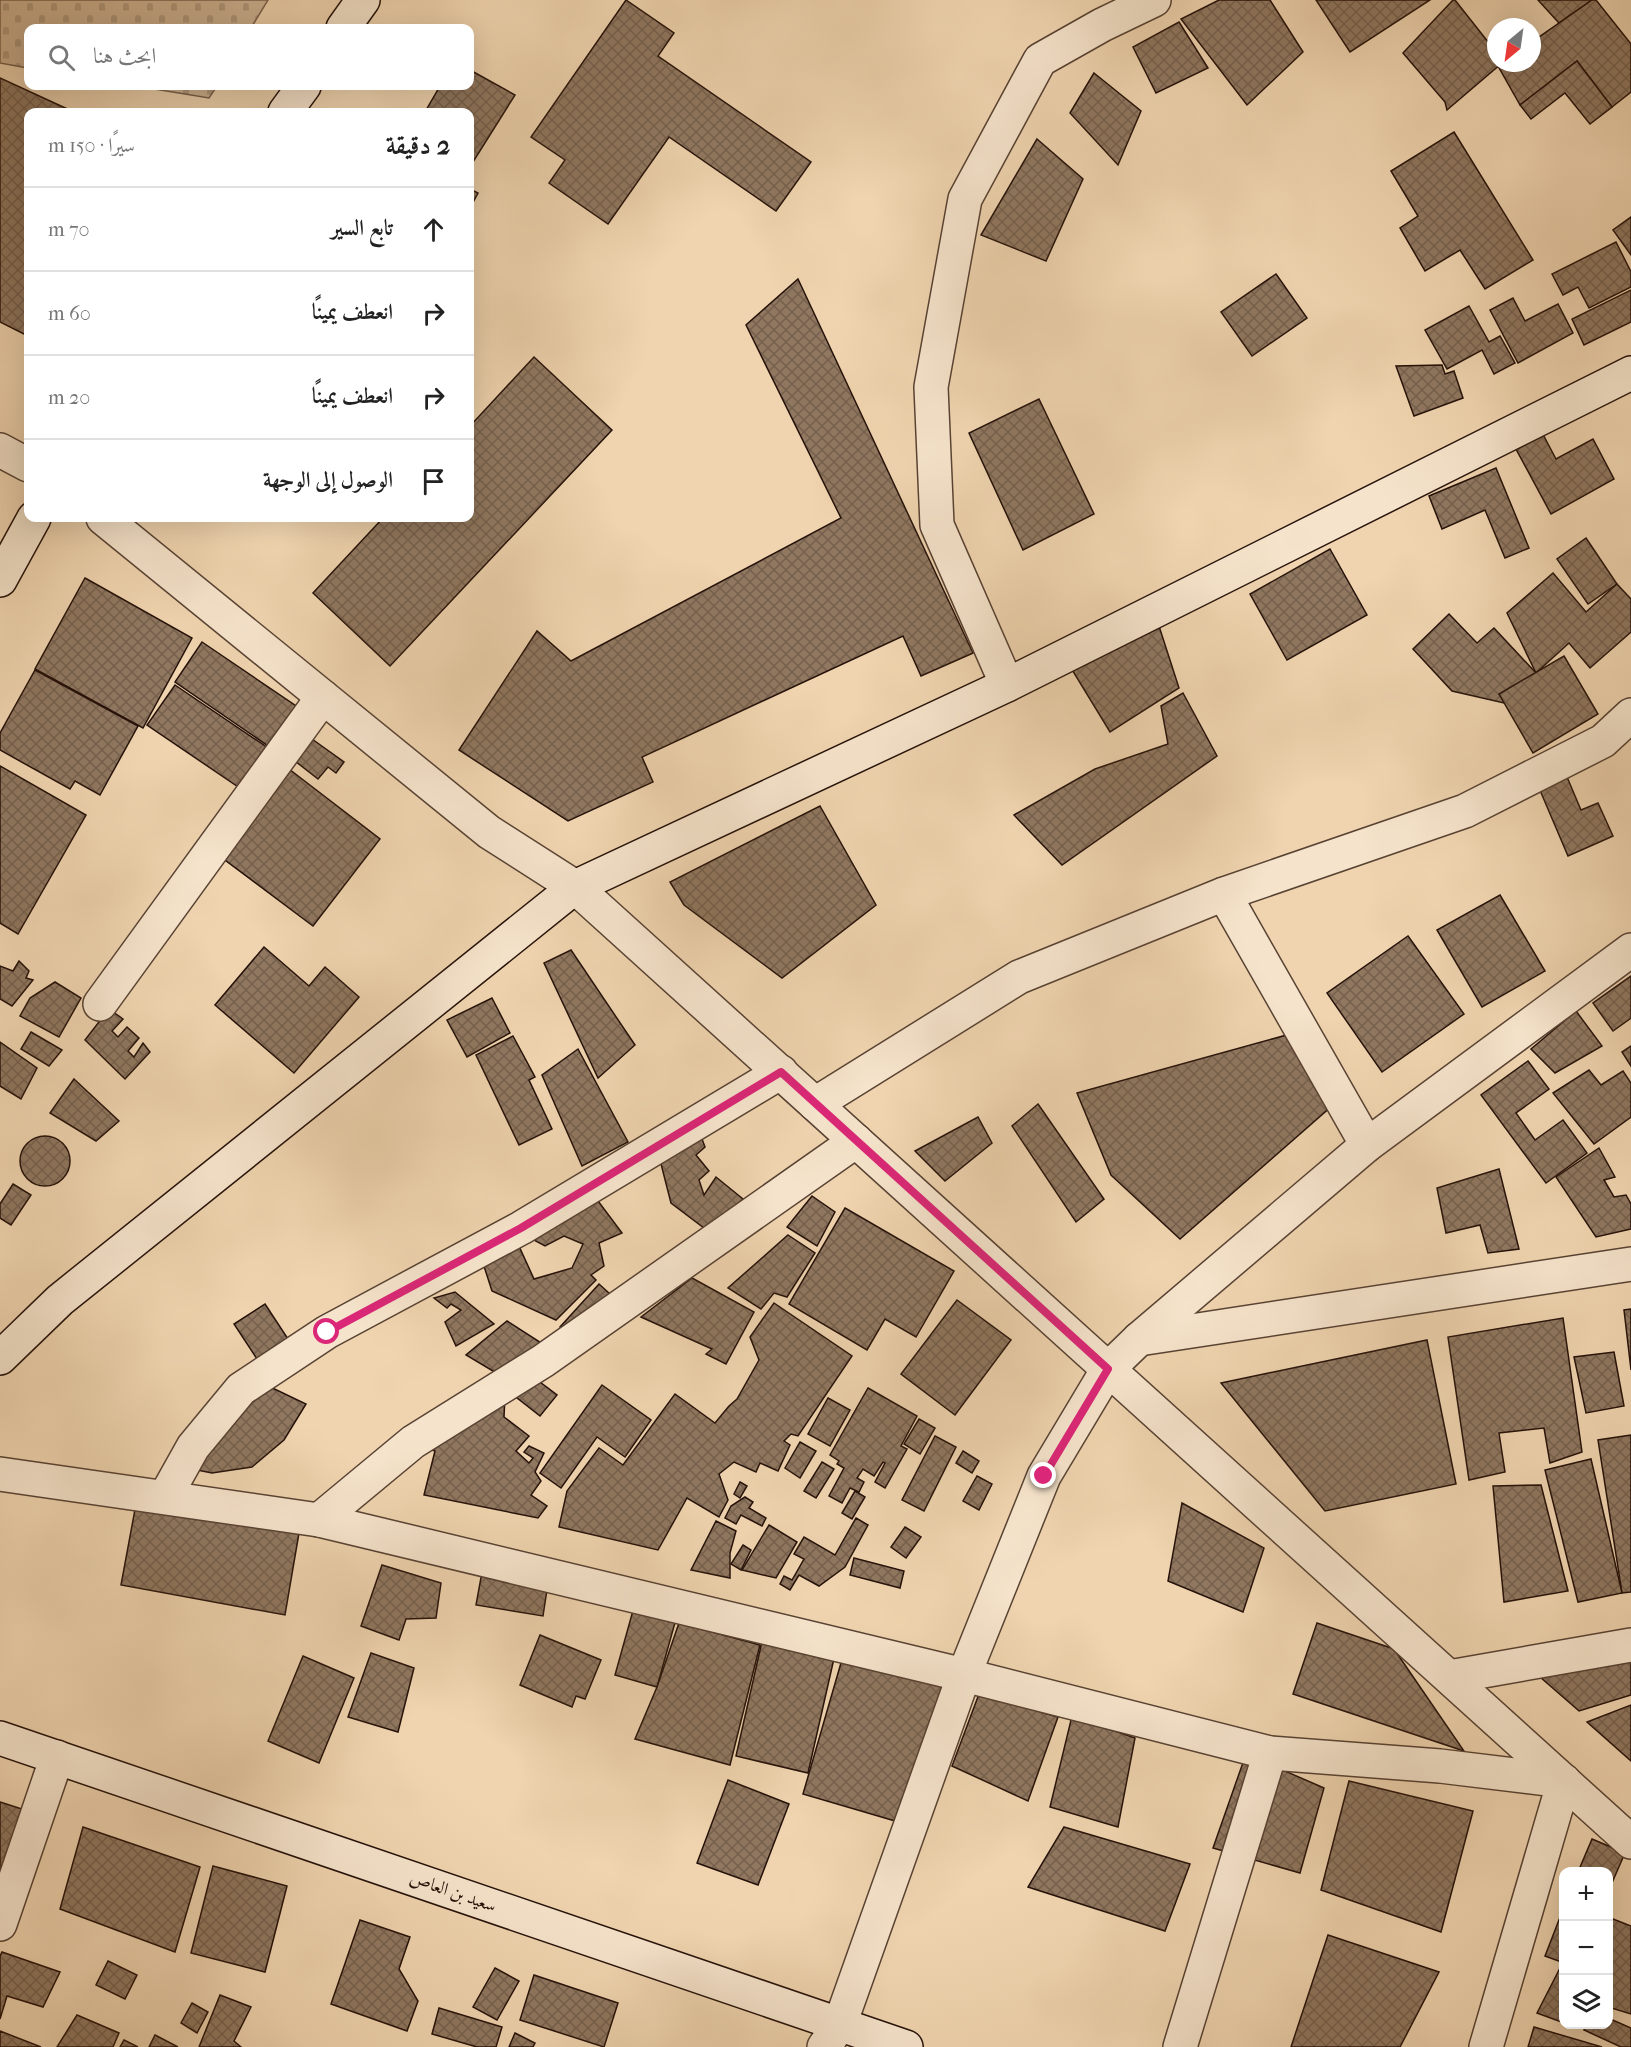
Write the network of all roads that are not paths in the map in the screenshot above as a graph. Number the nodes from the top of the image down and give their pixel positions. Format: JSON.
{"nodes":[{"id":1,"x":363,"y":0,"type":"edge"},
{"id":2,"x":1154,"y":0,"type":"edge"},
{"id":3,"x":346,"y":24,"type":"edge"},
{"id":4,"x":301,"y":90,"type":"edge"},
{"id":5,"x":288,"y":108,"type":"edge"},
{"id":6,"x":1631,"y":373,"type":"edge"},
{"id":7,"x":0,"y":450,"type":"edge"},
{"id":8,"x":24,"y":463,"type":"edge"},
{"id":9,"x":32,"y":522,"type":"edge"},
{"id":10,"x":108,"y":522,"type":"edge"},
{"id":11,"x":0,"y":580,"type":"edge"},
{"id":12,"x":1007,"y":684,"type":"junction"},
{"id":13,"x":323,"y":697,"type":"junction"},
{"id":14,"x":1631,"y":715,"type":"edge"},
{"id":15,"x":575,"y":887,"type":"junction"},
{"id":16,"x":1224,"y":894,"type":"junction"},
{"id":17,"x":1631,"y":950,"type":"edge"},
{"id":18,"x":100,"y":1004,"type":"dead end"},
{"id":19,"x":781,"y":1072,"type":"junction"},
{"id":20,"x":815,"y":1104,"type":"junction"},
{"id":21,"x":856,"y":1141,"type":"junction"},
{"id":22,"x":1367,"y":1145,"type":"junction"},
{"id":23,"x":1631,"y":1264,"type":"edge"},
{"id":24,"x":1139,"y":1339,"type":"junction"},
{"id":25,"x":0,"y":1358,"type":"edge"},
{"id":26,"x":1108,"y":1369,"type":"junction"},
{"id":27,"x":0,"y":1474,"type":"edge"},
{"id":28,"x":165,"y":1497,"type":"junction"},
{"id":29,"x":319,"y":1520,"type":"junction"},
{"id":30,"x":1631,"y":1645,"type":"edge"},
{"id":31,"x":964,"y":1675,"type":"junction"},
{"id":32,"x":1449,"y":1677,"type":"junction"},
{"id":33,"x":0,"y":1738,"type":"edge"},
{"id":34,"x":1270,"y":1753,"type":"junction"},
{"id":35,"x":57,"y":1757,"type":"junction"},
{"id":36,"x":1564,"y":1781,"type":"junction"},
{"id":37,"x":1631,"y":1842,"type":"edge"},
{"id":38,"x":0,"y":1924,"type":"edge"},
{"id":39,"x":832,"y":2035,"type":"edge"},
{"id":40,"x":906,"y":2047,"type":"edge"},
{"id":41,"x":1180,"y":2047,"type":"edge"},
{"id":42,"x":1486,"y":2047,"type":"edge"}],
"edges":[{"from":1,"to":3,"type":"street"},
{"from":2,"to":12,"type":"street"},
{"from":4,"to":5,"type":"street"},
{"from":6,"to":12,"type":"street"},
{"from":7,"to":8,"type":"street"},
{"from":9,"to":11,"type":"street"},
{"from":10,"to":13,"type":"street"},
{"from":12,"to":15,"type":"street"},
{"from":13,"to":15,"type":"street"},
{"from":13,"to":18,"type":"street"},
{"from":14,"to":16,"type":"street"},
{"from":15,"to":19,"type":"street"},
{"from":15,"to":25,"type":"street"},
{"from":16,"to":20,"type":"street"},
{"from":16,"to":22,"type":"street"},
{"from":17,"to":22,"type":"street"},
{"from":19,"to":20,"type":"street"},
{"from":19,"to":28,"type":"street"},
{"from":20,"to":21,"type":"street"},
{"from":21,"to":26,"type":"street"},
{"from":21,"to":29,"type":"street"},
{"from":22,"to":24,"type":"street"},
{"from":23,"to":24,"type":"street"},
{"from":24,"to":26,"type":"street"},
{"from":26,"to":31,"type":"street"},
{"from":26,"to":32,"type":"street"},
{"from":27,"to":28,"type":"street"},
{"from":28,"to":29,"type":"street"},
{"from":29,"to":31,"type":"street"},
{"from":30,"to":32,"type":"street"},
{"from":31,"to":34,"type":"street"},
{"from":31,"to":39,"type":"street"},
{"from":32,"to":36,"type":"street"},
{"from":33,"to":35,"type":"street","name":"سعيد بن العاص"},
{"from":34,"to":36,"type":"street"},
{"from":34,"to":41,"type":"street"},
{"from":35,"to":38,"type":"street"},
{"from":35,"to":39,"type":"street","name":"سعيد بن العاص"},
{"from":36,"to":37,"type":"street"},
{"from":36,"to":42,"type":"street"},
{"from":39,"to":40,"type":"street","name":"سعيد بن العاص"}]}
